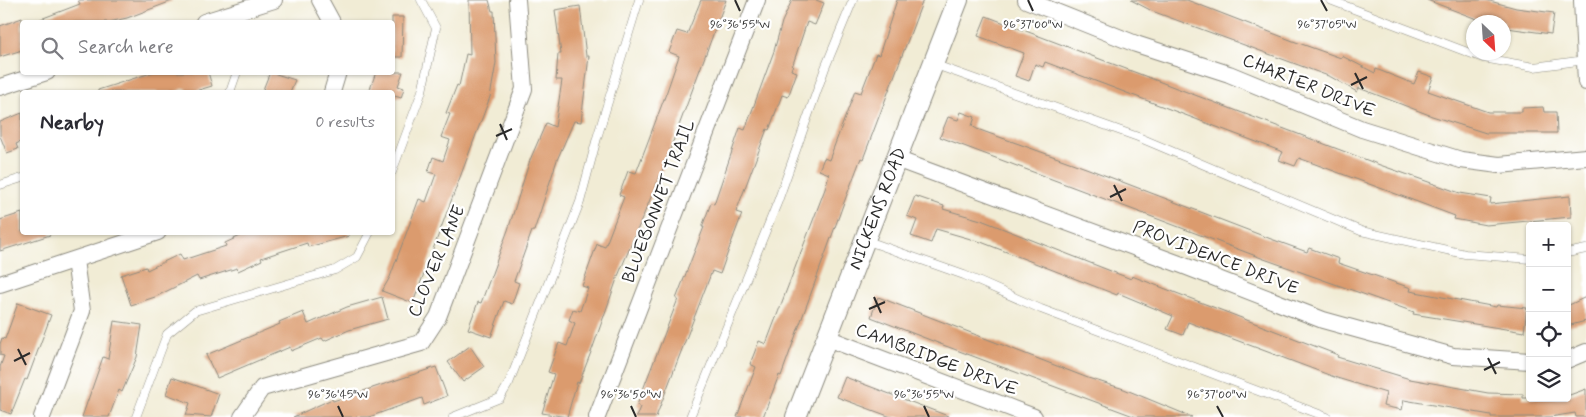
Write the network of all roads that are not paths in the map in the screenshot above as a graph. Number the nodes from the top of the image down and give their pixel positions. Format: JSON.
{"nodes":[{"id":1,"x":274,"y":0,"type":"edge"},
{"id":2,"x":320,"y":0,"type":"edge"},
{"id":3,"x":421,"y":0,"type":"edge"},
{"id":4,"x":517,"y":0,"type":"edge"},
{"id":5,"x":639,"y":0,"type":"edge"},
{"id":6,"x":757,"y":0,"type":"edge"},
{"id":7,"x":853,"y":0,"type":"edge"},
{"id":8,"x":958,"y":0,"type":"edge"},
{"id":9,"x":1026,"y":0,"type":"edge"},
{"id":10,"x":1330,"y":0,"type":"edge"},
{"id":11,"x":1582,"y":0,"type":"edge"},
{"id":12,"x":231,"y":18,"type":"edge"},
{"id":13,"x":218,"y":20,"type":"edge"},
{"id":14,"x":331,"y":20,"type":"edge"},
{"id":15,"x":1585,"y":60,"type":"edge"},
{"id":16,"x":933,"y":64,"type":"junction"},
{"id":17,"x":38,"y":75,"type":"edge"},
{"id":18,"x":236,"y":75,"type":"edge"},
{"id":19,"x":337,"y":75,"type":"edge"},
{"id":20,"x":1586,"y":82,"type":"edge"},
{"id":21,"x":0,"y":87,"type":"edge"},
{"id":22,"x":231,"y":90,"type":"edge"},
{"id":23,"x":333,"y":90,"type":"edge"},
{"id":24,"x":1586,"y":157,"type":"edge"},
{"id":25,"x":896,"y":159,"type":"junction"},
{"id":26,"x":395,"y":164,"type":"edge"},
{"id":27,"x":20,"y":179,"type":"edge"},
{"id":28,"x":0,"y":185,"type":"edge"},
{"id":29,"x":149,"y":235,"type":"edge"},
{"id":30,"x":368,"y":235,"type":"edge"},
{"id":31,"x":864,"y":240,"type":"junction"},
{"id":32,"x":1586,"y":249,"type":"edge"},
{"id":33,"x":1571,"y":252,"type":"edge"},
{"id":34,"x":1526,"y":259,"type":"edge"},
{"id":35,"x":75,"y":260,"type":"junction"},
{"id":36,"x":0,"y":284,"type":"edge"},
{"id":37,"x":827,"y":338,"type":"junction"},
{"id":38,"x":1586,"y":352,"type":"edge"},
{"id":39,"x":1571,"y":358,"type":"edge"},
{"id":40,"x":1526,"y":361,"type":"edge"},
{"id":41,"x":42,"y":417,"type":"edge"},
{"id":42,"x":136,"y":417,"type":"edge"},
{"id":43,"x":242,"y":417,"type":"edge"},
{"id":44,"x":453,"y":417,"type":"edge"},
{"id":45,"x":597,"y":417,"type":"edge"},
{"id":46,"x":690,"y":417,"type":"edge"},
{"id":47,"x":796,"y":417,"type":"edge"},
{"id":48,"x":1034,"y":417,"type":"edge"},
{"id":49,"x":1327,"y":417,"type":"edge"}],
"edges":[{"from":1,"to":12,"type":"street"},
{"from":2,"to":14,"type":"street"},
{"from":3,"to":26,"type":"lane"},
{"from":4,"to":43,"type":"street","name":"CLOVER LANE"},
{"from":5,"to":44,"type":"lane"},
{"from":6,"to":45,"type":"street","name":"BLUEBONNET TRAIL"},
{"from":7,"to":46,"type":"lane"},
{"from":8,"to":16,"type":"street","name":"NICKENS ROAD"},
{"from":9,"to":24,"type":"street","name":"CHARTER DRIVE"},
{"from":10,"to":15,"type":"lane"},
{"from":11,"to":15,"type":"street"},
{"from":12,"to":13,"type":"street"},
{"from":15,"to":20,"type":"street"},
{"from":16,"to":25,"type":"street","name":"NICKENS ROAD"},
{"from":16,"to":34,"type":"lane"},
{"from":17,"to":21,"type":"street"},
{"from":18,"to":22,"type":"lane"},
{"from":19,"to":23,"type":"street"},
{"from":25,"to":31,"type":"street","name":"NICKENS ROAD"},
{"from":25,"to":40,"type":"street","name":"PROVIDENCE DRIVE"},
{"from":27,"to":28,"type":"lane"},
{"from":29,"to":35,"type":"street"},
{"from":30,"to":42,"type":"lane"},
{"from":31,"to":37,"type":"street","name":"NICKENS ROAD"},
{"from":31,"to":49,"type":"lane"},
{"from":32,"to":33,"type":"lane"},
{"from":35,"to":36,"type":"street"},
{"from":35,"to":41,"type":"street"},
{"from":37,"to":47,"type":"street","name":"NICKENS ROAD"},
{"from":37,"to":48,"type":"street","name":"CAMBRIDGE DRIVE"},
{"from":38,"to":39,"type":"street"}]}
